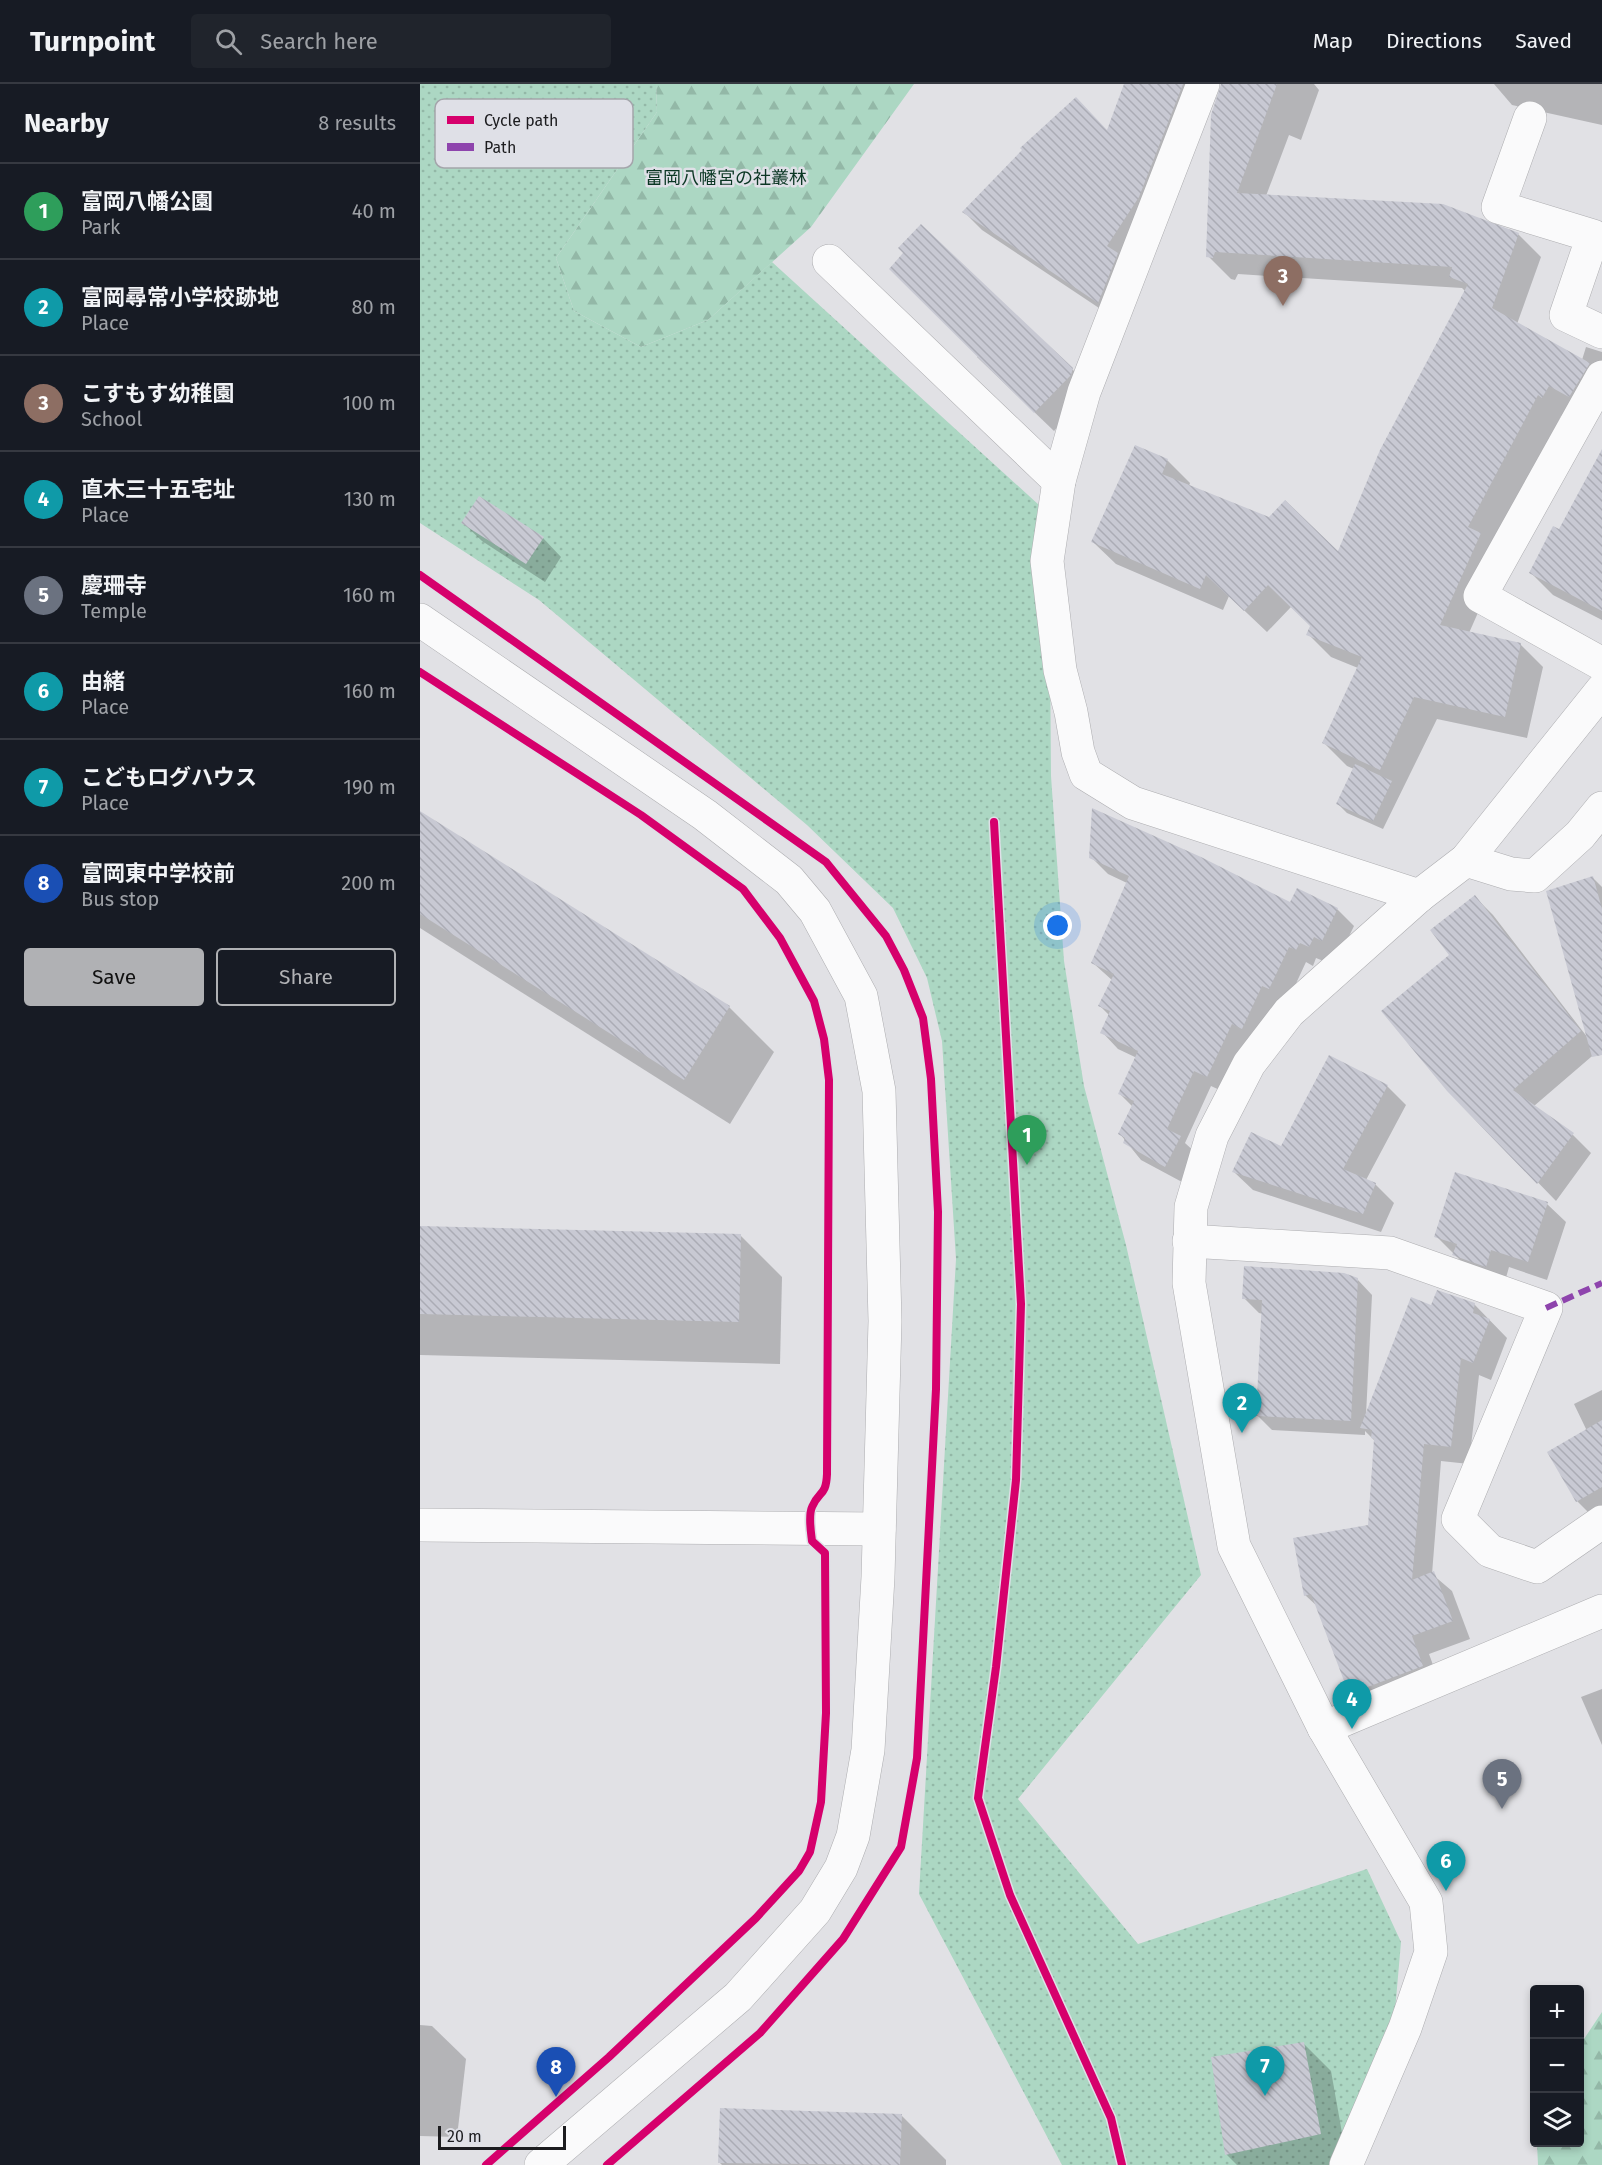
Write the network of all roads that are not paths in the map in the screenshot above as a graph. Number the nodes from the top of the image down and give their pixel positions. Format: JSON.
{"nodes":[{"id":1,"x":1203,"y":84,"type":"edge"},
{"id":2,"x":1530,"y":118,"type":"dead end"},
{"id":3,"x":829,"y":261,"type":"dead end"},
{"id":4,"x":1602,"y":332,"type":"edge"},
{"id":5,"x":1602,"y":377,"type":"edge"},
{"id":6,"x":1059,"y":481,"type":"junction"},
{"id":7,"x":420,"y":620,"type":"edge"},
{"id":8,"x":1602,"y":664,"type":"edge"},
{"id":9,"x":1602,"y":690,"type":"edge"},
{"id":10,"x":1602,"y":808,"type":"edge"},
{"id":11,"x":1466,"y":860,"type":"junction"},
{"id":12,"x":1419,"y":896,"type":"junction"},
{"id":13,"x":1189,"y":1241,"type":"junction"},
{"id":14,"x":1602,"y":1521,"type":"edge"},
{"id":15,"x":420,"y":1525,"type":"edge"},
{"id":16,"x":879,"y":1529,"type":"junction"},
{"id":17,"x":1602,"y":1611,"type":"edge"},
{"id":18,"x":1323,"y":1728,"type":"junction"},
{"id":19,"x":541,"y":2165,"type":"edge"},
{"id":20,"x":1346,"y":2165,"type":"edge"}],
"edges":[{"from":1,"to":6,"type":"street"},
{"from":2,"to":4,"type":"street"},
{"from":3,"to":6,"type":"street"},
{"from":5,"to":8,"type":"street"},
{"from":6,"to":12,"type":"street"},
{"from":7,"to":16,"type":"street"},
{"from":9,"to":11,"type":"street"},
{"from":10,"to":11,"type":"street"},
{"from":11,"to":12,"type":"street"},
{"from":12,"to":13,"type":"street"},
{"from":13,"to":14,"type":"street"},
{"from":13,"to":18,"type":"street"},
{"from":15,"to":16,"type":"street"},
{"from":16,"to":19,"type":"street"},
{"from":17,"to":18,"type":"street"},
{"from":18,"to":20,"type":"street"}]}
